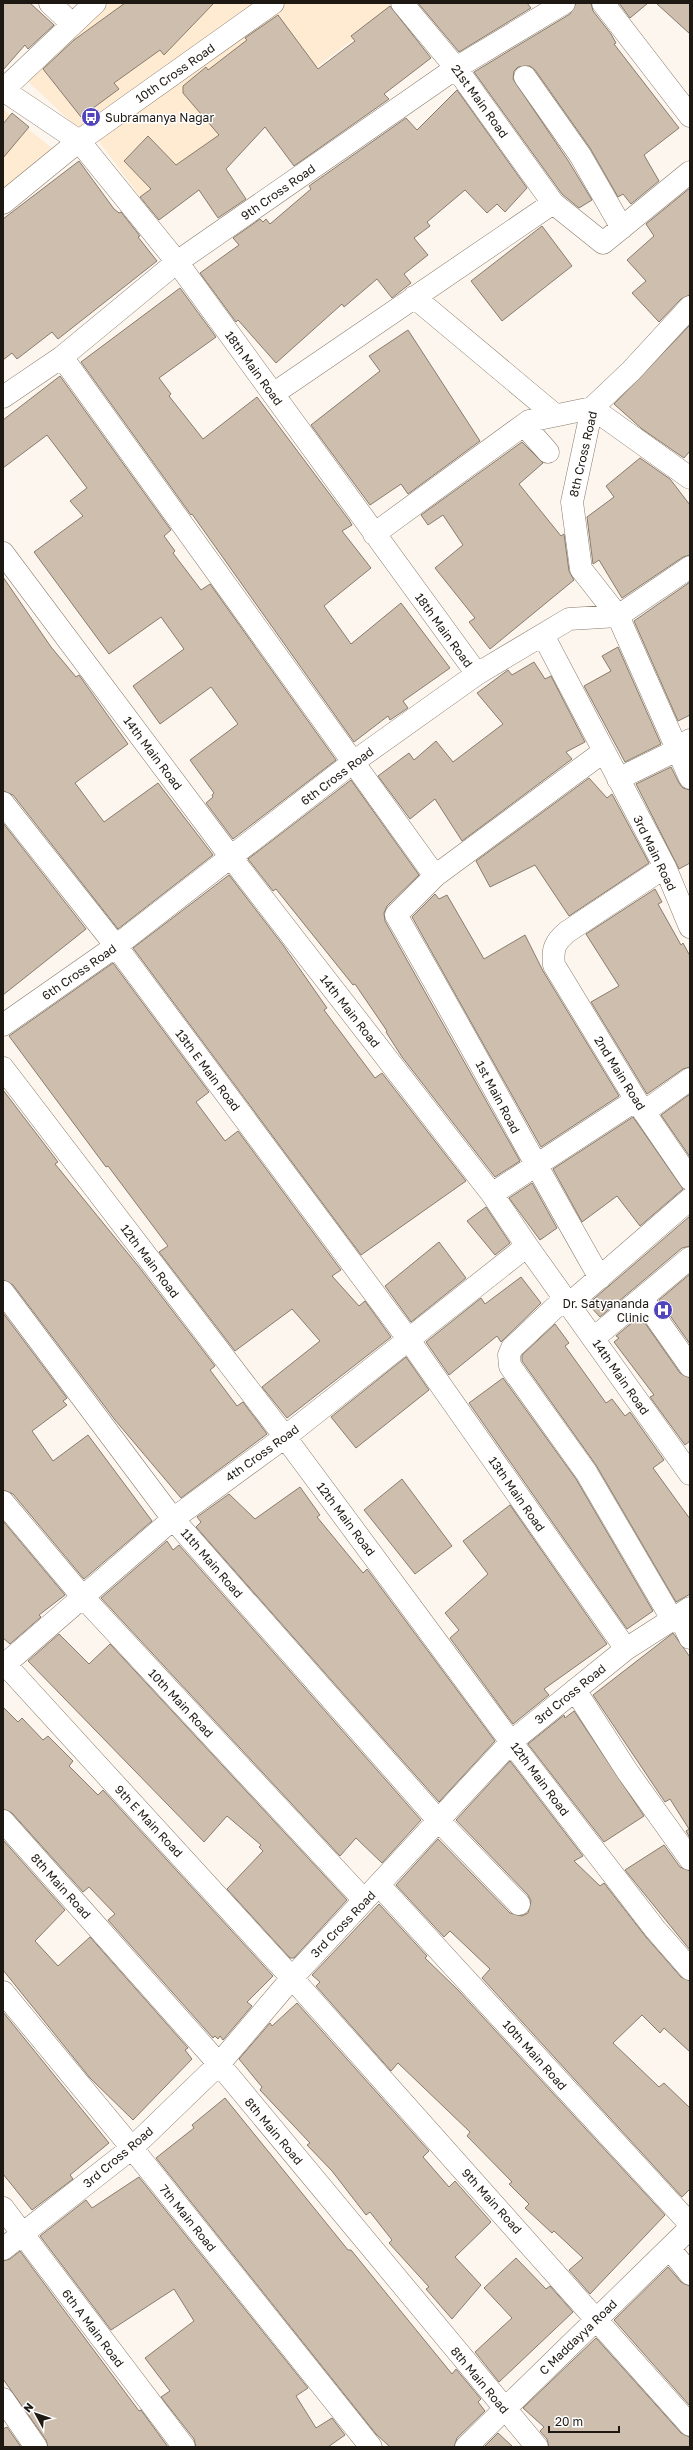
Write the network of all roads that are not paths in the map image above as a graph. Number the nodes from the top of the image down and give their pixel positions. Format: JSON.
{"nodes":[{"id":1,"x":50,"y":3,"type":"edge"},
{"id":2,"x":95,"y":3,"type":"edge"},
{"id":3,"x":273,"y":3,"type":"edge"},
{"id":4,"x":402,"y":3,"type":"edge"},
{"id":5,"x":564,"y":3,"type":"edge"},
{"id":6,"x":603,"y":3,"type":"edge"},
{"id":7,"x":72,"y":24,"type":"junction"},
{"id":8,"x":456,"y":68,"type":"junction"},
{"id":9,"x":524,"y":77,"type":"dead end"},
{"id":10,"x":3,"y":90,"type":"edge"},
{"id":11,"x":690,"y":116,"type":"edge"},
{"id":12,"x":79,"y":141,"type":"junction"},
{"id":13,"x":690,"y":172,"type":"edge"},
{"id":14,"x":3,"y":203,"type":"edge"},
{"id":15,"x":553,"y":203,"type":"junction"},
{"id":16,"x":622,"y":228,"type":"junction"},
{"id":17,"x":177,"y":262,"type":"junction"},
{"id":18,"x":414,"y":297,"type":"junction"},
{"id":19,"x":690,"y":307,"type":"edge"},
{"id":20,"x":62,"y":358,"type":"junction"},
{"id":21,"x":273,"y":394,"type":"junction"},
{"id":22,"x":3,"y":397,"type":"edge"},
{"id":23,"x":592,"y":408,"type":"junction"},
{"id":24,"x":555,"y":415,"type":"junction"},
{"id":25,"x":524,"y":425,"type":"junction"},
{"id":26,"x":548,"y":452,"type":"dead end"},
{"id":27,"x":687,"y":472,"type":"edge"},
{"id":28,"x":374,"y":534,"type":"junction"},
{"id":29,"x":3,"y":553,"type":"edge"},
{"id":30,"x":690,"y":567,"type":"edge"},
{"id":31,"x":618,"y":616,"type":"junction"},
{"id":32,"x":542,"y":634,"type":"junction"},
{"id":33,"x":476,"y":674,"type":"junction"},
{"id":34,"x":684,"y":745,"type":"edge"},
{"id":35,"x":603,"y":752,"type":"junction"},
{"id":36,"x":352,"y":763,"type":"junction"},
{"id":37,"x":690,"y":778,"type":"edge"},
{"id":38,"x":618,"y":780,"type":"junction"},
{"id":39,"x":3,"y":803,"type":"edge"},
{"id":40,"x":230,"y":856,"type":"junction"},
{"id":41,"x":665,"y":868,"type":"junction"},
{"id":42,"x":435,"y":876,"type":"junction"},
{"id":43,"x":684,"y":894,"type":"edge"},
{"id":44,"x":690,"y":927,"type":"edge"},
{"id":45,"x":116,"y":946,"type":"junction"},
{"id":46,"x":3,"y":1025,"type":"edge"},
{"id":47,"x":3,"y":1068,"type":"edge"},
{"id":48,"x":690,"y":1079,"type":"edge"},
{"id":49,"x":640,"y":1106,"type":"junction"},
{"id":50,"x":535,"y":1166,"type":"junction"},
{"id":51,"x":690,"y":1179,"type":"edge"},
{"id":52,"x":492,"y":1194,"type":"junction"},
{"id":53,"x":690,"y":1199,"type":"edge"},
{"id":54,"x":527,"y":1246,"type":"junction"},
{"id":55,"x":690,"y":1258,"type":"edge"},
{"id":56,"x":600,"y":1278,"type":"junction"},
{"id":57,"x":3,"y":1292,"type":"edge"},
{"id":58,"x":642,"y":1298,"type":"junction"},
{"id":59,"x":567,"y":1301,"type":"junction"},
{"id":60,"x":594,"y":1338,"type":"junction"},
{"id":61,"x":409,"y":1340,"type":"junction"},
{"id":62,"x":690,"y":1366,"type":"edge"},
{"id":63,"x":285,"y":1437,"type":"junction"},
{"id":64,"x":690,"y":1474,"type":"edge"},
{"id":65,"x":3,"y":1502,"type":"edge"},
{"id":66,"x":173,"y":1518,"type":"junction"},
{"id":67,"x":82,"y":1596,"type":"junction"},
{"id":68,"x":680,"y":1614,"type":"edge"},
{"id":69,"x":690,"y":1638,"type":"edge"},
{"id":70,"x":626,"y":1649,"type":"junction"},
{"id":71,"x":4,"y":1664,"type":"edge"},
{"id":72,"x":575,"y":1690,"type":"junction"},
{"id":73,"x":511,"y":1742,"type":"junction"},
{"id":74,"x":3,"y":1820,"type":"edge"},
{"id":75,"x":438,"y":1820,"type":"junction"},
{"id":76,"x":690,"y":1859,"type":"edge"},
{"id":77,"x":380,"y":1886,"type":"junction"},
{"id":78,"x":364,"y":1900,"type":"junction"},
{"id":79,"x":519,"y":1904,"type":"dead end"},
{"id":80,"x":690,"y":1969,"type":"edge"},
{"id":81,"x":292,"y":1978,"type":"junction"},
{"id":82,"x":3,"y":1992,"type":"edge"},
{"id":83,"x":219,"y":2064,"type":"junction"},
{"id":84,"x":132,"y":2148,"type":"junction"},
{"id":85,"x":3,"y":2208,"type":"edge"},
{"id":86,"x":690,"y":2224,"type":"edge"},
{"id":87,"x":690,"y":2228,"type":"edge"},
{"id":88,"x":22,"y":2235,"type":"junction"},
{"id":89,"x":670,"y":2249,"type":"junction"},
{"id":90,"x":3,"y":2250,"type":"edge"},
{"id":91,"x":690,"y":2274,"type":"edge"},
{"id":92,"x":597,"y":2318,"type":"junction"},
{"id":93,"x":3,"y":2398,"type":"edge"},
{"id":94,"x":504,"y":2410,"type":"junction"},
{"id":95,"x":690,"y":2425,"type":"edge"},
{"id":96,"x":36,"y":2447,"type":"edge"},
{"id":97,"x":184,"y":2447,"type":"edge"},
{"id":98,"x":371,"y":2447,"type":"edge"},
{"id":99,"x":466,"y":2447,"type":"edge"},
{"id":100,"x":537,"y":2447,"type":"edge"}],
"edges":[{"from":1,"to":7,"type":"street"},
{"from":2,"to":7,"type":"street"},
{"from":3,"to":12,"type":"street","name":"10th Cross Road"},
{"from":4,"to":8,"type":"street","name":"21st Main Road"},
{"from":5,"to":8,"type":"street","name":"9th Cross Road"},
{"from":6,"to":11,"type":"street"},
{"from":7,"to":10,"type":"street"},
{"from":8,"to":15,"type":"street","name":"21st Main Road"},
{"from":8,"to":17,"type":"street","name":"9th Cross Road"},
{"from":9,"to":16,"type":"street"},
{"from":10,"to":12,"type":"street","name":"18th Main Road"},
{"from":12,"to":14,"type":"street","name":"10th Cross Road"},
{"from":12,"to":17,"type":"street","name":"18th Main Road"},
{"from":13,"to":16,"type":"street"},
{"from":15,"to":16,"type":"street","name":"21st Main Road"},
{"from":15,"to":18,"type":"street"},
{"from":17,"to":20,"type":"street","name":"9th Cross Road"},
{"from":17,"to":21,"type":"street","name":"18th Main Road"},
{"from":18,"to":21,"type":"street"},
{"from":18,"to":24,"type":"street"},
{"from":19,"to":23,"type":"street","name":"8th Cross Road"},
{"from":20,"to":22,"type":"street","name":"9th Cross Road"},
{"from":20,"to":36,"type":"street"},
{"from":21,"to":28,"type":"street","name":"18th Main Road"},
{"from":23,"to":24,"type":"street"},
{"from":23,"to":27,"type":"street"},
{"from":23,"to":31,"type":"street","name":"8th Cross Road"},
{"from":24,"to":25,"type":"street"},
{"from":25,"to":26,"type":"street"},
{"from":25,"to":28,"type":"street"},
{"from":28,"to":33,"type":"street","name":"18th Main Road"},
{"from":29,"to":40,"type":"street","name":"14th Main Road"},
{"from":30,"to":31,"type":"street"},
{"from":31,"to":32,"type":"street","name":"6th Cross Road"},
{"from":31,"to":34,"type":"street","name":"8th Cross Road"},
{"from":32,"to":33,"type":"street","name":"6th Cross Road"},
{"from":32,"to":35,"type":"street","name":"3rd Main Road"},
{"from":33,"to":36,"type":"street","name":"6th Cross Road"},
{"from":34,"to":37,"type":"street","name":"8th Cross Road"},
{"from":34,"to":38,"type":"street"},
{"from":35,"to":38,"type":"street","name":"3rd Main Road"},
{"from":35,"to":42,"type":"street"},
{"from":36,"to":40,"type":"street","name":"6th Cross Road"},
{"from":36,"to":42,"type":"street"},
{"from":38,"to":41,"type":"street","name":"3rd Main Road"},
{"from":39,"to":45,"type":"street","name":"13th E Main Road"},
{"from":40,"to":45,"type":"street","name":"6th Cross Road"},
{"from":40,"to":52,"type":"street","name":"14th Main Road"},
{"from":41,"to":43,"type":"street","name":"3rd Main Road"},
{"from":41,"to":49,"type":"street","name":"2nd Main Road"},
{"from":42,"to":50,"type":"street","name":"1st Main Road"},
{"from":43,"to":44,"type":"street","name":"3rd Main Road"},
{"from":45,"to":46,"type":"street","name":"6th Cross Road"},
{"from":45,"to":61,"type":"street","name":"13th E Main Road"},
{"from":47,"to":63,"type":"street","name":"12th Main Road"},
{"from":48,"to":49,"type":"street"},
{"from":49,"to":50,"type":"street"},
{"from":49,"to":51,"type":"street","name":"2nd Main Road"},
{"from":50,"to":52,"type":"street"},
{"from":50,"to":56,"type":"street","name":"1st Main Road"},
{"from":52,"to":54,"type":"street","name":"14th Main Road"},
{"from":53,"to":56,"type":"street"},
{"from":54,"to":59,"type":"street","name":"14th Main Road"},
{"from":54,"to":61,"type":"street","name":"4th Cross Road"},
{"from":55,"to":58,"type":"street"},
{"from":56,"to":59,"type":"street"},
{"from":57,"to":66,"type":"street","name":"11th Main Road"},
{"from":58,"to":60,"type":"street"},
{"from":58,"to":62,"type":"street"},
{"from":59,"to":60,"type":"street","name":"14th Main Road"},
{"from":59,"to":68,"type":"street"},
{"from":60,"to":64,"type":"street","name":"14th Main Road"},
{"from":61,"to":63,"type":"street","name":"4th Cross Road"},
{"from":61,"to":70,"type":"street","name":"13th Main Road"},
{"from":63,"to":66,"type":"street","name":"4th Cross Road"},
{"from":63,"to":73,"type":"street","name":"12th Main Road"},
{"from":65,"to":67,"type":"street","name":"10th Main Road"},
{"from":66,"to":67,"type":"street","name":"4th Cross Road"},
{"from":66,"to":75,"type":"street","name":"11th Main Road"},
{"from":67,"to":71,"type":"street","name":"4th Cross Road"},
{"from":67,"to":78,"type":"street","name":"10th Main Road"},
{"from":68,"to":69,"type":"street"},
{"from":68,"to":70,"type":"street","name":"3rd Cross Road"},
{"from":70,"to":72,"type":"street","name":"3rd Cross Road"},
{"from":71,"to":81,"type":"street","name":"9th E Main Road"},
{"from":72,"to":73,"type":"street","name":"3rd Cross Road"},
{"from":72,"to":76,"type":"street"},
{"from":73,"to":75,"type":"street","name":"3rd Cross Road"},
{"from":73,"to":80,"type":"street","name":"12th Main Road"},
{"from":74,"to":83,"type":"street","name":"8th Main Road"},
{"from":75,"to":77,"type":"street","name":"3rd Cross Road"},
{"from":75,"to":79,"type":"street","name":"11th Main Road"},
{"from":77,"to":78,"type":"street","name":"3rd Cross Road"},
{"from":77,"to":86,"type":"street","name":"10th Main Road"},
{"from":78,"to":81,"type":"street","name":"3rd Cross Road"},
{"from":81,"to":83,"type":"street","name":"3rd Cross Road"},
{"from":81,"to":92,"type":"street","name":"9th Main Road"},
{"from":82,"to":84,"type":"street","name":"7th Main Road"},
{"from":83,"to":84,"type":"street","name":"3rd Cross Road"},
{"from":83,"to":94,"type":"street","name":"8th Main Road"},
{"from":84,"to":88,"type":"street","name":"3rd Cross Road"},
{"from":84,"to":98,"type":"street","name":"7th Main Road"},
{"from":85,"to":88,"type":"street","name":"6th A Main Road"},
{"from":87,"to":89,"type":"street","name":"C Maddayya Road"},
{"from":88,"to":90,"type":"street","name":"3rd Cross Road"},
{"from":88,"to":97,"type":"street","name":"6th A Main Road"},
{"from":89,"to":91,"type":"street"},
{"from":89,"to":92,"type":"street","name":"C Maddayya Road"},
{"from":92,"to":94,"type":"street","name":"C Maddayya Road"},
{"from":92,"to":95,"type":"street","name":"9th Main Road"},
{"from":93,"to":96,"type":"street"},
{"from":94,"to":99,"type":"street","name":"C Maddayya Road"},
{"from":94,"to":100,"type":"street","name":"8th Main Road"}]}
